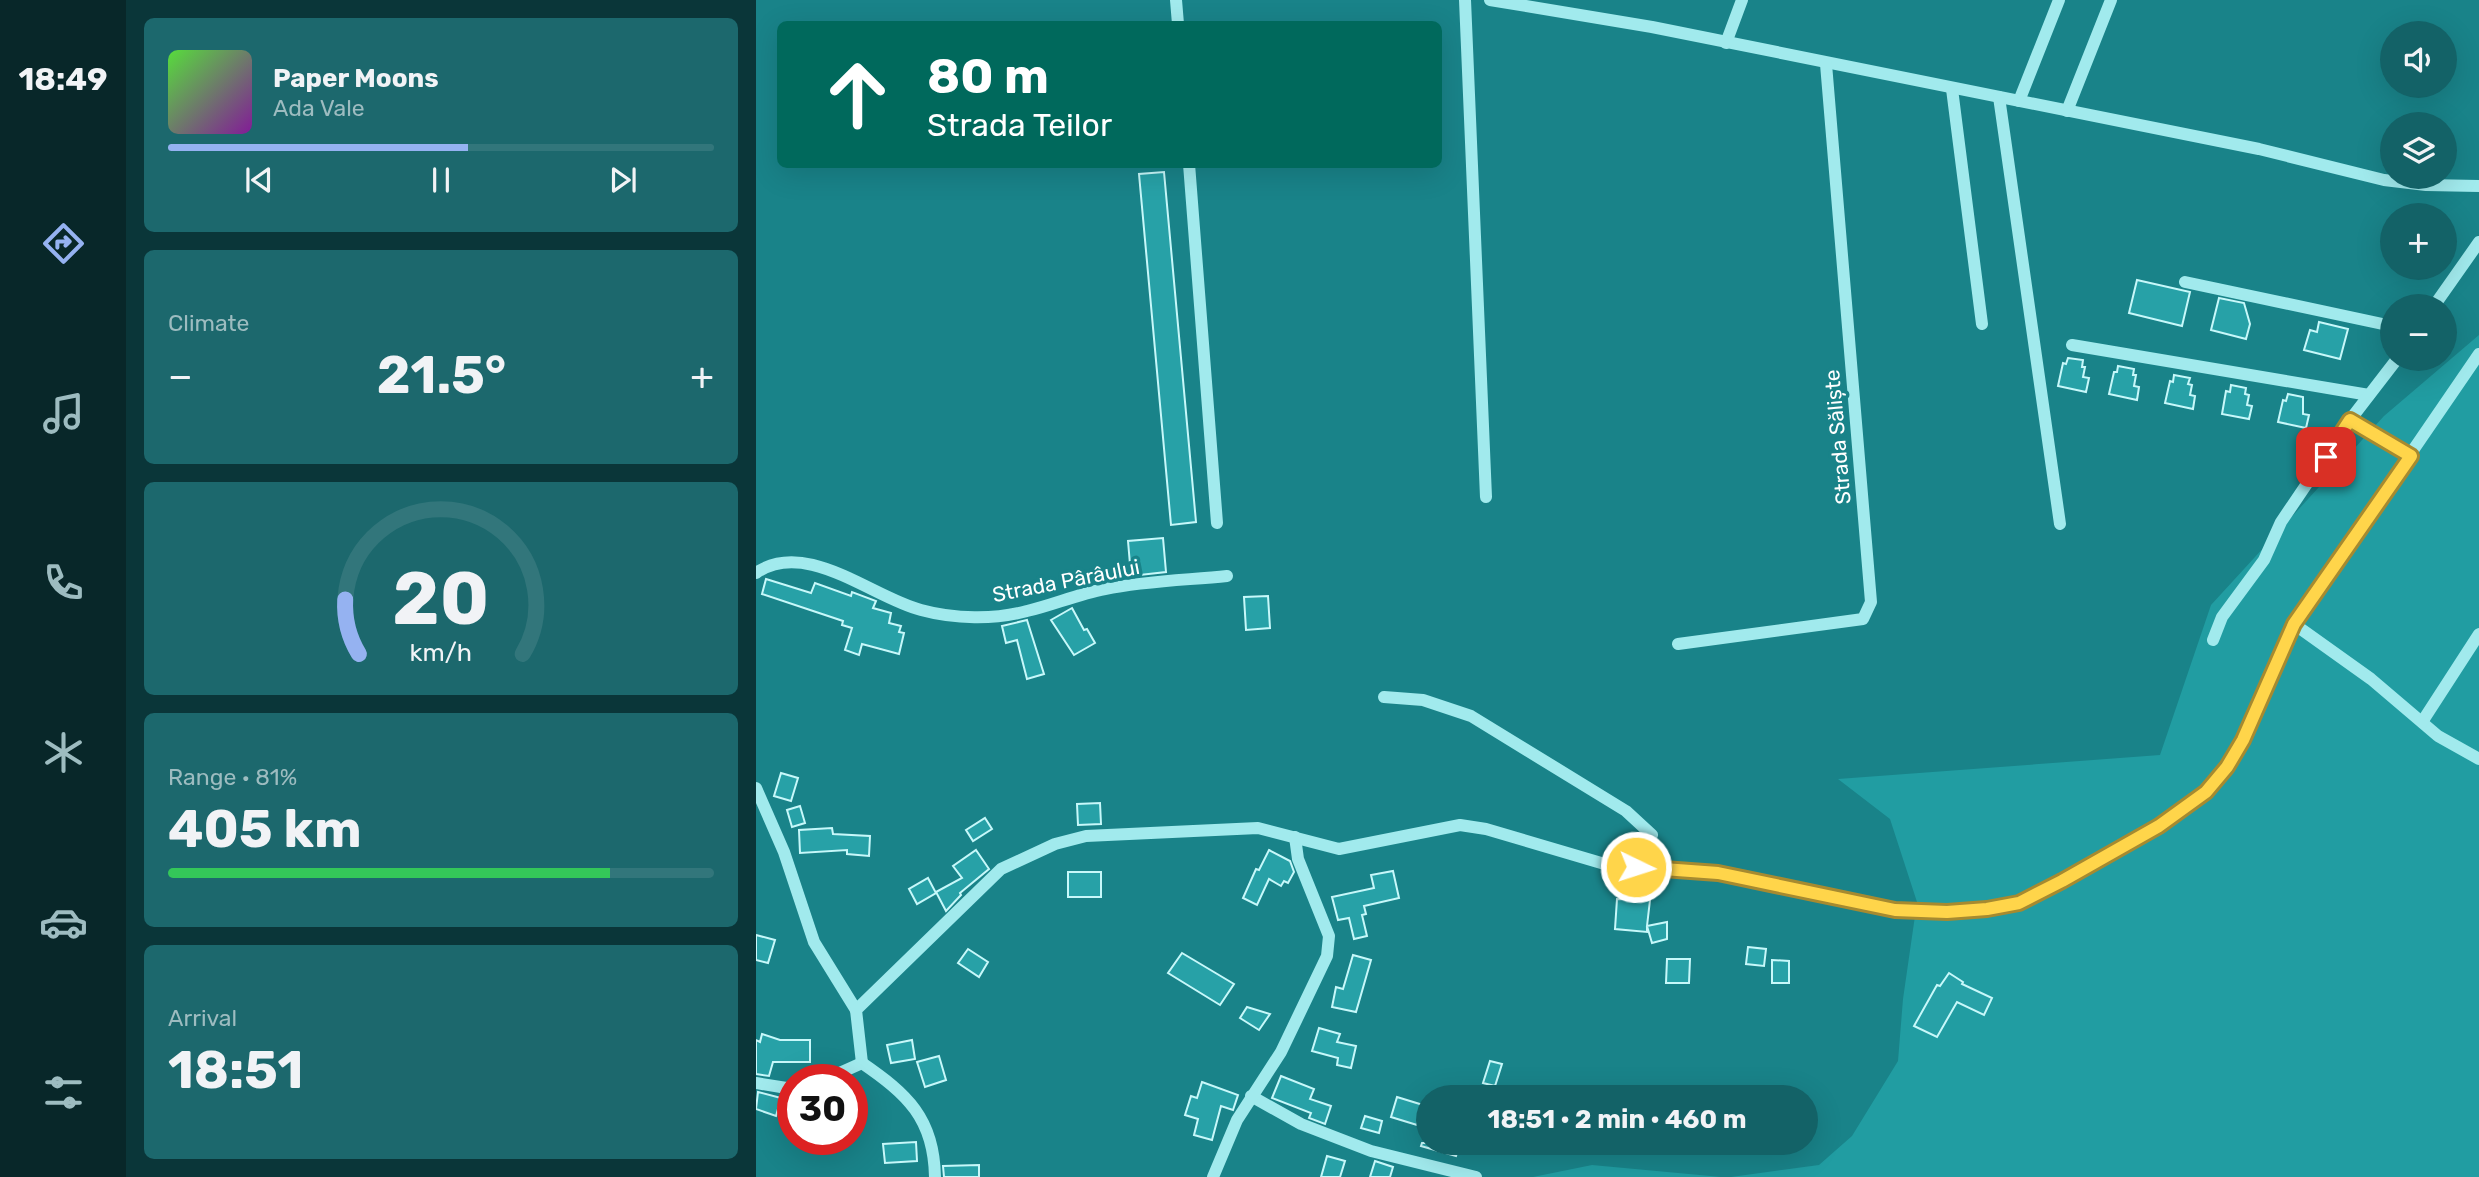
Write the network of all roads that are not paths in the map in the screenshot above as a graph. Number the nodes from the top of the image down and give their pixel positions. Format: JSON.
{"nodes":[{"id":1,"x":1176,"y":0,"type":"edge"},
{"id":2,"x":1465,"y":0,"type":"edge"},
{"id":3,"x":1490,"y":0,"type":"edge"},
{"id":4,"x":1742,"y":0,"type":"edge"},
{"id":5,"x":2059,"y":0,"type":"edge"},
{"id":6,"x":2111,"y":0,"type":"edge"},
{"id":7,"x":1178,"y":21,"type":"edge"},
{"id":8,"x":1726,"y":43,"type":"junction"},
{"id":9,"x":1826,"y":64,"type":"junction"},
{"id":10,"x":1952,"y":89,"type":"junction"},
{"id":11,"x":1999,"y":97,"type":"junction"},
{"id":12,"x":2019,"y":101,"type":"junction"},
{"id":13,"x":2067,"y":111,"type":"junction"},
{"id":14,"x":1189,"y":168,"type":"edge"},
{"id":15,"x":2479,"y":186,"type":"edge"},
{"id":16,"x":2479,"y":242,"type":"edge"},
{"id":17,"x":2185,"y":282,"type":"dead end"},
{"id":18,"x":2442,"y":294,"type":"edge"},
{"id":19,"x":2380,"y":323,"type":"edge"},
{"id":20,"x":1982,"y":324,"type":"dead end"},
{"id":21,"x":2072,"y":345,"type":"dead end"},
{"id":22,"x":2479,"y":354,"type":"edge"},
{"id":23,"x":2388,"y":371,"type":"edge"},
{"id":24,"x":2369,"y":395,"type":"junction"},
{"id":25,"x":2350,"y":420,"type":"junction"},
{"id":26,"x":2411,"y":456,"type":"junction"},
{"id":27,"x":1486,"y":497,"type":"dead end"},
{"id":28,"x":1217,"y":523,"type":"dead end"},
{"id":29,"x":2060,"y":524,"type":"dead end"},
{"id":30,"x":756,"y":573,"type":"edge"},
{"id":31,"x":1227,"y":576,"type":"dead end"},
{"id":32,"x":2294,"y":624,"type":"junction"},
{"id":33,"x":2479,"y":634,"type":"edge"},
{"id":34,"x":2213,"y":640,"type":"dead end"},
{"id":35,"x":1678,"y":644,"type":"dead end"},
{"id":36,"x":1384,"y":697,"type":"dead end"},
{"id":37,"x":2422,"y":722,"type":"junction"},
{"id":38,"x":2479,"y":759,"type":"edge"},
{"id":39,"x":756,"y":788,"type":"edge"},
{"id":40,"x":1295,"y":837,"type":"junction"},
{"id":41,"x":1608,"y":865,"type":"junction"},
{"id":42,"x":856,"y":1010,"type":"junction"},
{"id":43,"x":862,"y":1063,"type":"joint"},
{"id":44,"x":756,"y":1083,"type":"edge"},
{"id":45,"x":777,"y":1086,"type":"edge"},
{"id":46,"x":1251,"y":1096,"type":"junction"},
{"id":47,"x":934,"y":1177,"type":"edge"},
{"id":48,"x":1213,"y":1177,"type":"edge"},
{"id":49,"x":1476,"y":1177,"type":"edge"}],
"edges":[{"from":1,"to":7,"type":"street"},
{"from":2,"to":27,"type":"street"},
{"from":3,"to":8,"type":"street"},
{"from":4,"to":8,"type":"street"},
{"from":5,"to":12,"type":"street"},
{"from":6,"to":13,"type":"street"},
{"from":8,"to":9,"type":"street"},
{"from":9,"to":10,"type":"street"},
{"from":9,"to":35,"type":"street","name":"Strada Săliște"},
{"from":10,"to":11,"type":"street"},
{"from":10,"to":20,"type":"street"},
{"from":11,"to":12,"type":"street"},
{"from":11,"to":29,"type":"street"},
{"from":12,"to":13,"type":"street"},
{"from":13,"to":15,"type":"street"},
{"from":14,"to":28,"type":"street"},
{"from":16,"to":18,"type":"street"},
{"from":17,"to":19,"type":"street"},
{"from":21,"to":24,"type":"street"},
{"from":22,"to":26,"type":"street"},
{"from":23,"to":24,"type":"street"},
{"from":24,"to":25,"type":"street"},
{"from":25,"to":26,"type":"street"},
{"from":25,"to":34,"type":"street"},
{"from":26,"to":32,"type":"street"},
{"from":30,"to":31,"type":"street","name":"Strada Pârâului"},
{"from":32,"to":37,"type":"street"},
{"from":32,"to":41,"type":"street"},
{"from":33,"to":37,"type":"street"},
{"from":36,"to":41,"type":"street"},
{"from":37,"to":38,"type":"street"},
{"from":39,"to":42,"type":"street"},
{"from":40,"to":41,"type":"street"},
{"from":40,"to":42,"type":"street"},
{"from":40,"to":46,"type":"street"},
{"from":42,"to":43,"type":"street"},
{"from":43,"to":47,"type":"street"},
{"from":44,"to":45,"type":"street"},
{"from":46,"to":48,"type":"street"},
{"from":46,"to":49,"type":"street"}]}
